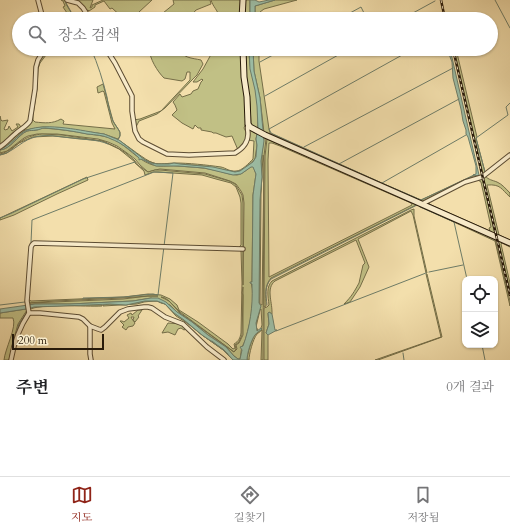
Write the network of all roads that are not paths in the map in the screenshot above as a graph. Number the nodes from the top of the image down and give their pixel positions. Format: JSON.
{"nodes":[{"id":1,"x":38,"y":0,"type":"edge"},
{"id":2,"x":67,"y":0,"type":"edge"},
{"id":3,"x":242,"y":0,"type":"edge"},
{"id":4,"x":41,"y":12,"type":"edge"},
{"id":5,"x":86,"y":12,"type":"edge"},
{"id":6,"x":242,"y":12,"type":"edge"},
{"id":7,"x":41,"y":56,"type":"edge"},
{"id":8,"x":110,"y":56,"type":"edge"},
{"id":9,"x":243,"y":56,"type":"edge"},
{"id":10,"x":248,"y":124,"type":"junction"},
{"id":11,"x":0,"y":147,"type":"edge"},
{"id":12,"x":510,"y":155,"type":"edge"},
{"id":13,"x":422,"y":204,"type":"junction"},
{"id":14,"x":510,"y":243,"type":"edge"},
{"id":15,"x":243,"y":249,"type":"dead end"},
{"id":16,"x":29,"y":312,"type":"junction"},
{"id":17,"x":90,"y":326,"type":"junction"},
{"id":18,"x":11,"y":360,"type":"edge"},
{"id":19,"x":91,"y":360,"type":"edge"},
{"id":20,"x":224,"y":360,"type":"edge"}],
"edges":[{"from":1,"to":4,"type":"street"},
{"from":2,"to":5,"type":"street"},
{"from":3,"to":6,"type":"main road"},
{"from":7,"to":11,"type":"street"},
{"from":8,"to":10,"type":"street"},
{"from":9,"to":10,"type":"main road"},
{"from":10,"to":13,"type":"main road"},
{"from":12,"to":13,"type":"street"},
{"from":13,"to":14,"type":"main road"},
{"from":15,"to":16,"type":"street"},
{"from":16,"to":17,"type":"street"},
{"from":16,"to":18,"type":"street"},
{"from":17,"to":19,"type":"street"},
{"from":17,"to":20,"type":"street"}]}
